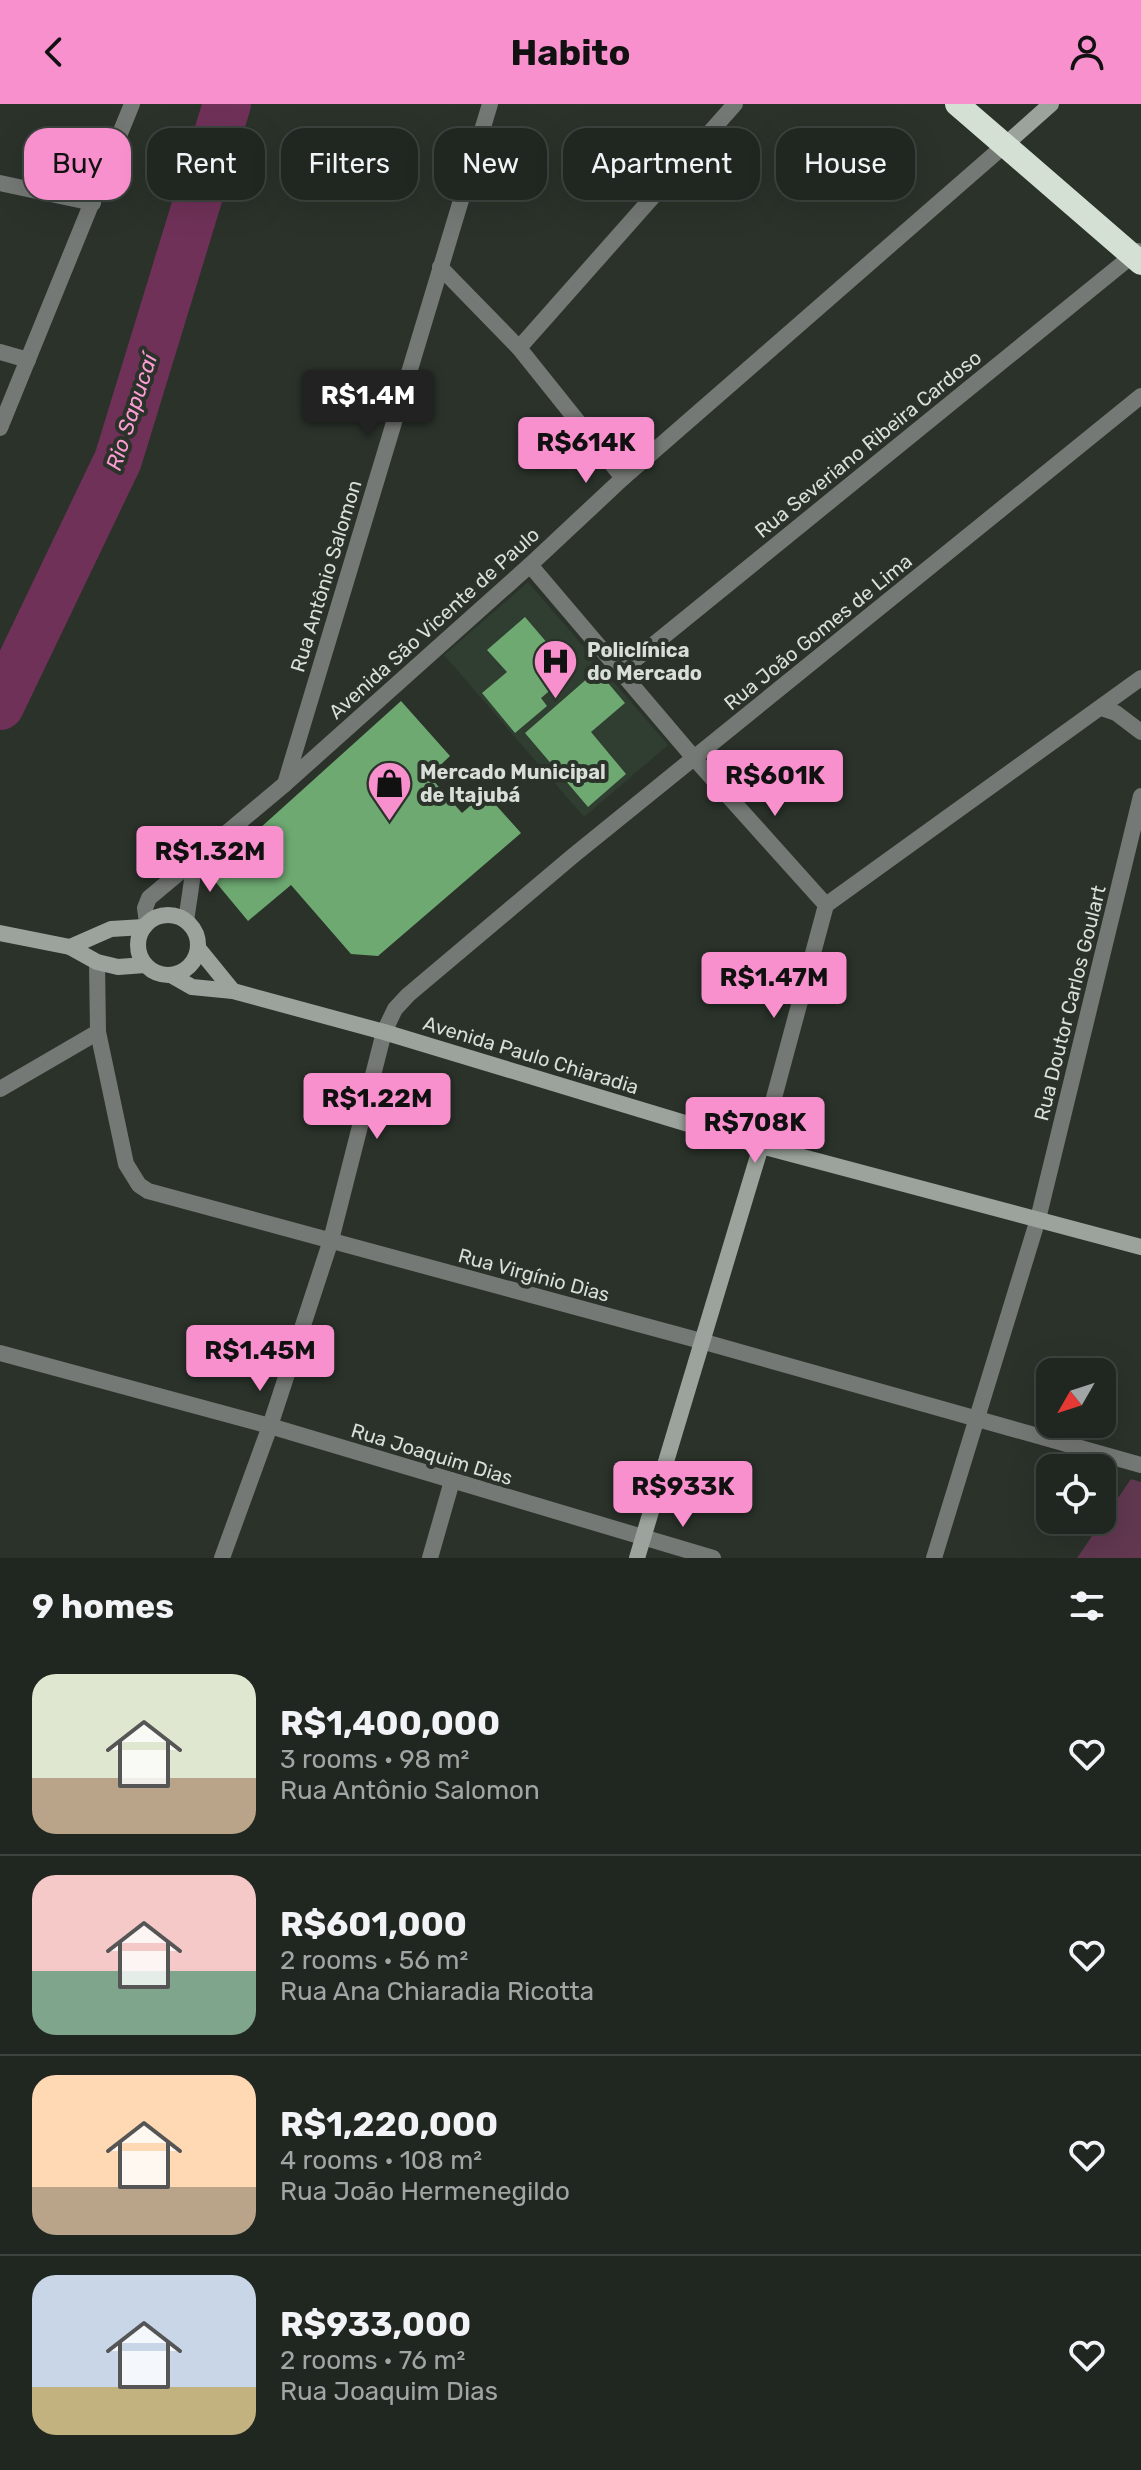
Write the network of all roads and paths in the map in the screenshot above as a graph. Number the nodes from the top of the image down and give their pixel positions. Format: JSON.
{"nodes":[{"id":1,"x":132,"y":104,"type":"edge"},
{"id":2,"x":490,"y":104,"type":"edge"},
{"id":3,"x":735,"y":104,"type":"edge"},
{"id":4,"x":957,"y":104,"type":"edge"},
{"id":5,"x":1051,"y":104,"type":"edge"},
{"id":6,"x":1006,"y":144,"type":"junction"},
{"id":7,"x":0,"y":183,"type":"edge"},
{"id":8,"x":93,"y":203,"type":"junction"},
{"id":9,"x":1138,"y":255,"type":"edge"},
{"id":10,"x":440,"y":267,"type":"junction"},
{"id":11,"x":519,"y":348,"type":"junction"},
{"id":12,"x":0,"y":352,"type":"edge"},
{"id":13,"x":28,"y":360,"type":"junction"},
{"id":14,"x":1141,"y":396,"type":"edge"},
{"id":15,"x":0,"y":428,"type":"edge"},
{"id":16,"x":623,"y":478,"type":"junction"},
{"id":17,"x":530,"y":565,"type":"junction"},
{"id":18,"x":621,"y":671,"type":"junction"},
{"id":19,"x":1141,"y":678,"type":"edge"},
{"id":20,"x":1101,"y":708,"type":"junction"},
{"id":21,"x":1141,"y":732,"type":"edge"},
{"id":22,"x":694,"y":758,"type":"junction"},
{"id":23,"x":285,"y":784,"type":"junction"},
{"id":24,"x":1141,"y":796,"type":"edge"},
{"id":25,"x":195,"y":860,"type":"junction"},
{"id":26,"x":826,"y":905,"type":"junction"},
{"id":27,"x":186,"y":921,"type":"junction"},
{"id":28,"x":145,"y":925,"type":"junction"},
{"id":29,"x":4,"y":934,"type":"edge"},
{"id":30,"x":70,"y":947,"type":"junction"},
{"id":31,"x":198,"y":948,"type":"junction"},
{"id":32,"x":97,"y":962,"type":"junction"},
{"id":33,"x":145,"y":965,"type":"junction"},
{"id":34,"x":171,"y":975,"type":"junction"},
{"id":35,"x":233,"y":991,"type":"junction"},
{"id":36,"x":98,"y":1032,"type":"junction"},
{"id":37,"x":384,"y":1032,"type":"junction"},
{"id":38,"x":0,"y":1089,"type":"edge"},
{"id":39,"x":761,"y":1146,"type":"junction"},
{"id":40,"x":1038,"y":1219,"type":"junction"},
{"id":41,"x":331,"y":1240,"type":"junction"},
{"id":42,"x":1141,"y":1247,"type":"edge"},
{"id":43,"x":701,"y":1341,"type":"junction"},
{"id":44,"x":0,"y":1353,"type":"edge"},
{"id":45,"x":975,"y":1418,"type":"junction"},
{"id":46,"x":270,"y":1426,"type":"junction"},
{"id":47,"x":1141,"y":1465,"type":"edge"},
{"id":48,"x":452,"y":1481,"type":"junction"},
{"id":49,"x":643,"y":1538,"type":"junction"},
{"id":50,"x":222,"y":1558,"type":"edge"},
{"id":51,"x":430,"y":1558,"type":"edge"},
{"id":52,"x":637,"y":1558,"type":"edge"},
{"id":53,"x":713,"y":1558,"type":"edge"},
{"id":54,"x":934,"y":1558,"type":"edge"}],
"edges":[{"from":1,"to":8,"type":"street"},
{"from":2,"to":10,"type":"street","name":"Rua Antônio Salomon"},
{"from":3,"to":11,"type":"street"},
{"from":4,"to":6,"type":"highway"},
{"from":5,"to":6,"type":"main road","name":"Avenida São Vicente de Paulo"},
{"from":6,"to":9,"type":"highway"},
{"from":6,"to":16,"type":"street","name":"Avenida São Vicente de Paulo"},
{"from":7,"to":8,"type":"street"},
{"from":8,"to":13,"type":"street"},
{"from":9,"to":18,"type":"street","name":"Rua Severiano Ribeira Cardoso"},
{"from":10,"to":11,"type":"street"},
{"from":10,"to":23,"type":"street","name":"Rua Antônio Salomon"},
{"from":11,"to":16,"type":"street"},
{"from":12,"to":13,"type":"street"},
{"from":13,"to":15,"type":"street"},
{"from":14,"to":22,"type":"street","name":"Rua João Gomes de Lima"},
{"from":16,"to":17,"type":"street","name":"Avenida São Vicente de Paulo"},
{"from":17,"to":18,"type":"street"},
{"from":17,"to":23,"type":"street","name":"Avenida São Vicente de Paulo"},
{"from":18,"to":22,"type":"street"},
{"from":19,"to":20,"type":"street"},
{"from":20,"to":21,"type":"street"},
{"from":20,"to":26,"type":"street"},
{"from":22,"to":26,"type":"street"},
{"from":22,"to":37,"type":"street","name":"Rua João Gomes de Lima"},
{"from":23,"to":25,"type":"street","name":"Avenida São Vicente de Paulo"},
{"from":24,"to":40,"type":"street","name":"Rua Doutor Carlos Goulart"},
{"from":25,"to":27,"type":"street"},
{"from":25,"to":28,"type":"street","name":"Avenida São Vicente de Paulo"},
{"from":26,"to":39,"type":"street"},
{"from":27,"to":28,"type":"main road"},
{"from":27,"to":31,"type":"main road"},
{"from":28,"to":30,"type":"main road"},
{"from":28,"to":33,"type":"main road"},
{"from":29,"to":30,"type":"main road"},
{"from":30,"to":32,"type":"main road"},
{"from":31,"to":34,"type":"main road"},
{"from":31,"to":35,"type":"main road"},
{"from":32,"to":33,"type":"main road"},
{"from":32,"to":36,"type":"street","name":"Rua Virgínio Dias"},
{"from":33,"to":34,"type":"main road"},
{"from":34,"to":35,"type":"main road","name":"Avenida Paulo Chiaradia"},
{"from":35,"to":37,"type":"main road","name":"Avenida Paulo Chiaradia"},
{"from":36,"to":38,"type":"street"},
{"from":36,"to":41,"type":"street","name":"Rua Virgínio Dias"},
{"from":37,"to":39,"type":"main road","name":"Avenida Paulo Chiaradia"},
{"from":37,"to":41,"type":"street","name":"Rua João Gomes de Lima"},
{"from":39,"to":40,"type":"main road","name":"Avenida Paulo Chiaradia"},
{"from":39,"to":43,"type":"main road"},
{"from":40,"to":42,"type":"main road","name":"Avenida Paulo Chiaradia"},
{"from":40,"to":45,"type":"street","name":"Rua Doutor Carlos Goulart"},
{"from":41,"to":43,"type":"street","name":"Rua Virgínio Dias"},
{"from":41,"to":46,"type":"street","name":"Rua João Gomes de Lima"},
{"from":43,"to":45,"type":"street","name":"Rua Virgínio Dias"},
{"from":43,"to":49,"type":"main road"},
{"from":44,"to":46,"type":"street","name":"Rua Joaquim Dias"},
{"from":45,"to":47,"type":"street","name":"Rua Virgínio Dias"},
{"from":45,"to":54,"type":"street","name":"Rua Doutor Carlos Goulart"},
{"from":46,"to":48,"type":"street","name":"Rua Joaquim Dias"},
{"from":46,"to":50,"type":"street","name":"Rua João Gomes de Lima"},
{"from":48,"to":49,"type":"street","name":"Rua Joaquim Dias"},
{"from":48,"to":51,"type":"street"},
{"from":49,"to":52,"type":"main road"},
{"from":49,"to":53,"type":"street","name":"Rua Joaquim Dias"}]}
